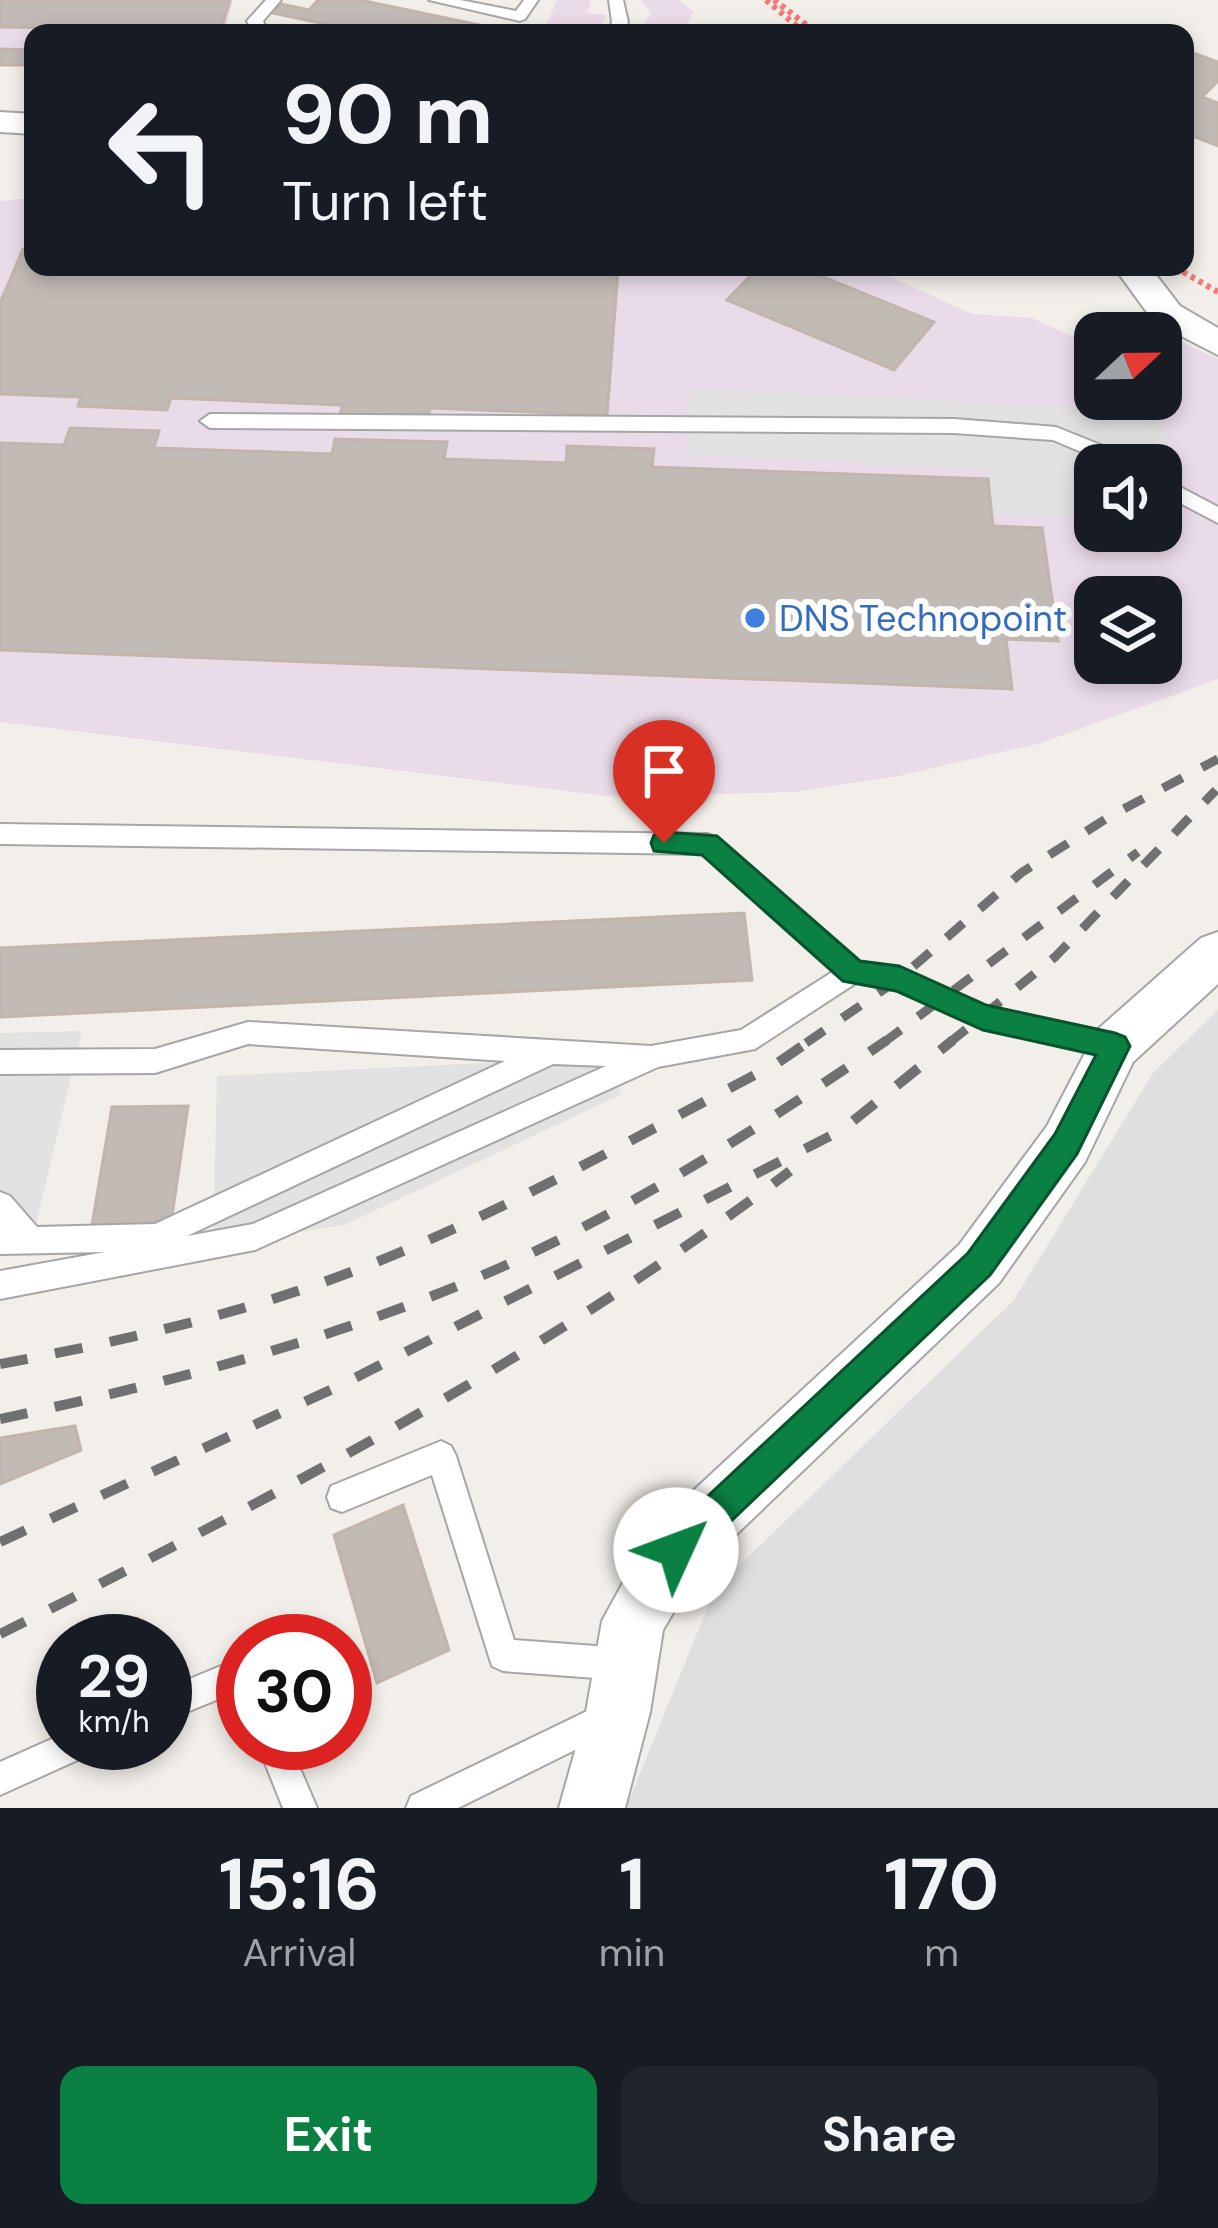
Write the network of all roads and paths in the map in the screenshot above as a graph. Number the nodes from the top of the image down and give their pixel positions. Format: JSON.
{"nodes":[{"id":1,"x":274,"y":0,"type":"edge"},
{"id":2,"x":436,"y":0,"type":"edge"},
{"id":3,"x":530,"y":0,"type":"edge"},
{"id":4,"x":770,"y":0,"type":"edge"},
{"id":5,"x":520,"y":16,"type":"junction"},
{"id":6,"x":256,"y":24,"type":"edge"},
{"id":7,"x":517,"y":24,"type":"edge"},
{"id":8,"x":795,"y":24,"type":"edge"},
{"id":9,"x":804,"y":24,"type":"edge"},
{"id":10,"x":1137,"y":276,"type":"edge"},
{"id":11,"x":1190,"y":276,"type":"edge"},
{"id":12,"x":1218,"y":292,"type":"edge"},
{"id":13,"x":1218,"y":343,"type":"edge"},
{"id":14,"x":210,"y":421,"type":"dead end"},
{"id":15,"x":1080,"y":444,"type":"edge"},
{"id":16,"x":1182,"y":496,"type":"edge"},
{"id":17,"x":1218,"y":516,"type":"edge"},
{"id":18,"x":0,"y":834,"type":"edge"},
{"id":19,"x":1218,"y":953,"type":"edge"},
{"id":20,"x":853,"y":972,"type":"junction"},
{"id":21,"x":1115,"y":1046,"type":"junction"},
{"id":22,"x":551,"y":1052,"type":"junction"},
{"id":23,"x":656,"y":1056,"type":"junction"},
{"id":24,"x":0,"y":1062,"type":"edge"},
{"id":25,"x":0,"y":1205,"type":"edge"},
{"id":26,"x":31,"y":1240,"type":"junction"},
{"id":27,"x":0,"y":1241,"type":"edge"},
{"id":28,"x":0,"y":1285,"type":"edge"},
{"id":29,"x":342,"y":1497,"type":"dead end"},
{"id":30,"x":622,"y":1688,"type":"junction"},
{"id":31,"x":36,"y":1763,"type":"edge"},
{"id":32,"x":284,"y":1770,"type":"edge"},
{"id":33,"x":0,"y":1779,"type":"edge"},
{"id":34,"x":300,"y":1808,"type":"edge"},
{"id":35,"x":423,"y":1808,"type":"edge"},
{"id":36,"x":592,"y":1808,"type":"edge"}],
"edges":[{"from":1,"to":6,"type":"lane"},
{"from":2,"to":5,"type":"lane"},
{"from":3,"to":5,"type":"lane"},
{"from":4,"to":8,"type":"path"},
{"from":4,"to":9,"type":"path"},
{"from":5,"to":7,"type":"lane"},
{"from":10,"to":13,"type":"street"},
{"from":11,"to":12,"type":"path"},
{"from":14,"to":15,"type":"lane"},
{"from":16,"to":17,"type":"lane"},
{"from":18,"to":20,"type":"lane"},
{"from":19,"to":21,"type":"street"},
{"from":20,"to":21,"type":"lane"},
{"from":20,"to":23,"type":"lane"},
{"from":21,"to":30,"type":"street"},
{"from":22,"to":23,"type":"lane"},
{"from":22,"to":24,"type":"lane"},
{"from":22,"to":26,"type":"lane"},
{"from":23,"to":28,"type":"lane"},
{"from":25,"to":26,"type":"lane"},
{"from":26,"to":27,"type":"lane"},
{"from":29,"to":30,"type":"lane"},
{"from":30,"to":35,"type":"lane"},
{"from":30,"to":36,"type":"street"},
{"from":31,"to":33,"type":"lane"},
{"from":32,"to":34,"type":"lane"}]}
